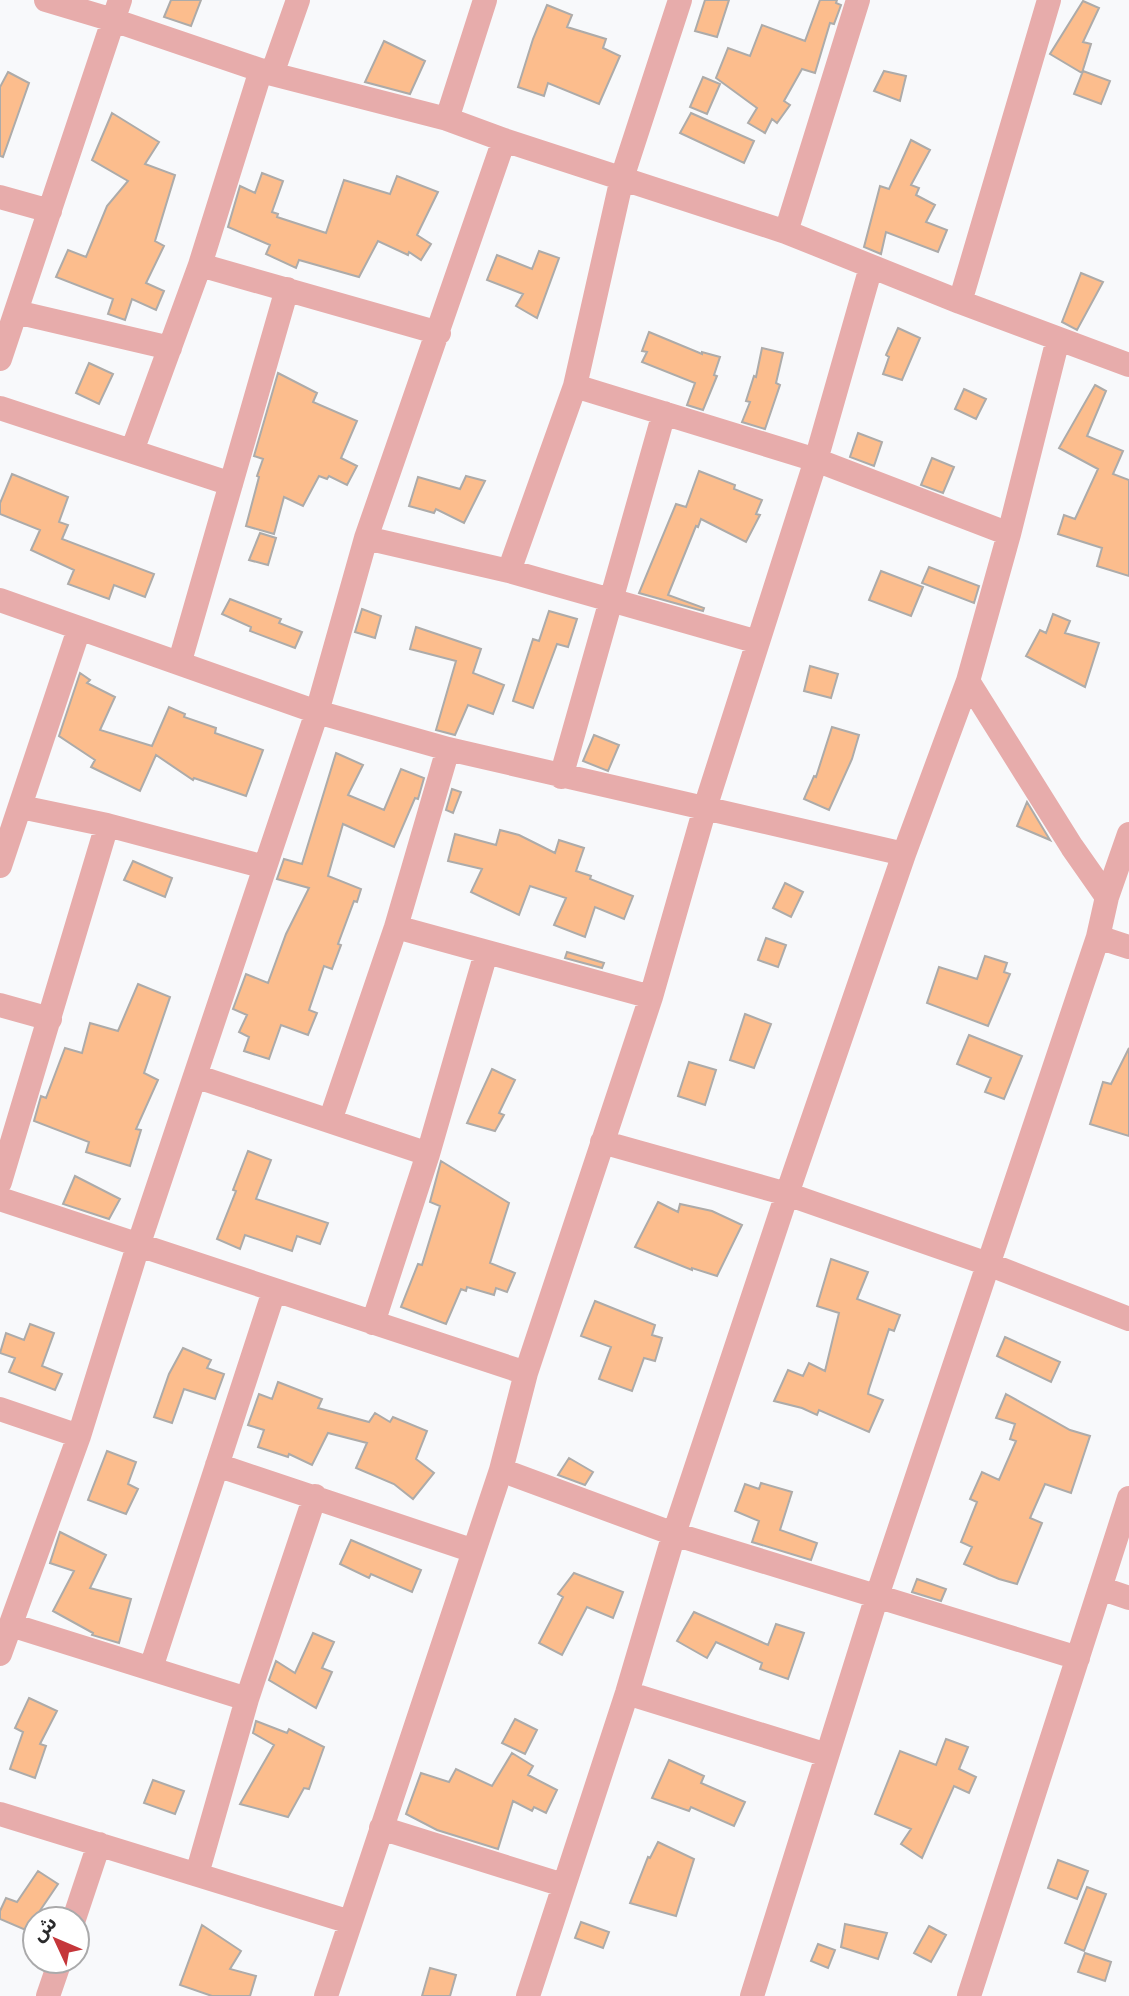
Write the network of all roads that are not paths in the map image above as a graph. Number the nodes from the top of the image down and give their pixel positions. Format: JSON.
{"nodes":[{"id":1,"x":46,"y":0,"type":"edge"},
{"id":2,"x":298,"y":0,"type":"edge"},
{"id":3,"x":485,"y":0,"type":"edge"},
{"id":4,"x":680,"y":0,"type":"edge"},
{"id":5,"x":858,"y":0,"type":"edge"},
{"id":6,"x":1049,"y":0,"type":"edge"},
{"id":7,"x":117,"y":10,"type":"edge"},
{"id":8,"x":266,"y":72,"type":"junction"},
{"id":9,"x":447,"y":119,"type":"junction"},
{"id":10,"x":504,"y":140,"type":"junction"},
{"id":11,"x":622,"y":178,"type":"junction"},
{"id":12,"x":0,"y":197,"type":"edge"},
{"id":13,"x":50,"y":211,"type":"junction"},
{"id":14,"x":786,"y":232,"type":"junction"},
{"id":15,"x":200,"y":265,"type":"junction"},
{"id":16,"x":871,"y":267,"type":"junction"},
{"id":17,"x":287,"y":289,"type":"junction"},
{"id":18,"x":960,"y":302,"type":"junction"},
{"id":19,"x":16,"y":312,"type":"junction"},
{"id":20,"x":439,"y":333,"type":"junction"},
{"id":21,"x":1058,"y":339,"type":"junction"},
{"id":22,"x":170,"y":348,"type":"junction"},
{"id":23,"x":0,"y":359,"type":"edge"},
{"id":24,"x":1128,"y":360,"type":"edge"},
{"id":25,"x":575,"y":386,"type":"junction"},
{"id":26,"x":0,"y":408,"type":"edge"},
{"id":27,"x":664,"y":413,"type":"junction"},
{"id":28,"x":132,"y":451,"type":"junction"},
{"id":29,"x":816,"y":460,"type":"junction"},
{"id":30,"x":231,"y":484,"type":"junction"},
{"id":31,"x":1009,"y":534,"type":"junction"},
{"id":32,"x":366,"y":538,"type":"junction"},
{"id":33,"x":509,"y":571,"type":"junction"},
{"id":34,"x":0,"y":600,"type":"edge"},
{"id":35,"x":610,"y":600,"type":"junction"},
{"id":36,"x":79,"y":629,"type":"junction"},
{"id":37,"x":758,"y":642,"type":"junction"},
{"id":38,"x":180,"y":662,"type":"junction"},
{"id":39,"x":968,"y":681,"type":"junction"},
{"id":40,"x":317,"y":712,"type":"junction"},
{"id":41,"x":448,"y":749,"type":"junction"},
{"id":42,"x":561,"y":777,"type":"junction"},
{"id":43,"x":21,"y":807,"type":"junction"},
{"id":44,"x":705,"y":808,"type":"junction"},
{"id":45,"x":107,"y":825,"type":"junction"},
{"id":46,"x":1129,"y":834,"type":"edge"},
{"id":47,"x":904,"y":854,"type":"junction"},
{"id":48,"x":0,"y":866,"type":"edge"},
{"id":49,"x":265,"y":867,"type":"junction"},
{"id":50,"x":1107,"y":897,"type":"junction"},
{"id":51,"x":396,"y":927,"type":"junction"},
{"id":52,"x":1097,"y":937,"type":"junction"},
{"id":53,"x":1129,"y":947,"type":"edge"},
{"id":54,"x":486,"y":953,"type":"junction"},
{"id":55,"x":650,"y":997,"type":"junction"},
{"id":56,"x":0,"y":1005,"type":"edge"},
{"id":57,"x":50,"y":1019,"type":"junction"},
{"id":58,"x":195,"y":1076,"type":"junction"},
{"id":59,"x":330,"y":1121,"type":"junction"},
{"id":60,"x":602,"y":1142,"type":"junction"},
{"id":61,"x":428,"y":1154,"type":"junction"},
{"id":62,"x":0,"y":1182,"type":"edge"},
{"id":63,"x":786,"y":1194,"type":"junction"},
{"id":64,"x":0,"y":1199,"type":"edge"},
{"id":65,"x":138,"y":1246,"type":"junction"},
{"id":66,"x":988,"y":1264,"type":"junction"},
{"id":67,"x":274,"y":1291,"type":"junction"},
{"id":68,"x":1129,"y":1319,"type":"edge"},
{"id":69,"x":373,"y":1323,"type":"junction"},
{"id":70,"x":526,"y":1373,"type":"junction"},
{"id":71,"x":0,"y":1409,"type":"edge"},
{"id":72,"x":79,"y":1436,"type":"junction"},
{"id":73,"x":217,"y":1465,"type":"junction"},
{"id":74,"x":501,"y":1470,"type":"junction"},
{"id":75,"x":315,"y":1496,"type":"junction"},
{"id":76,"x":1129,"y":1498,"type":"edge"},
{"id":77,"x":674,"y":1534,"type":"junction"},
{"id":78,"x":474,"y":1551,"type":"junction"},
{"id":79,"x":1100,"y":1588,"type":"junction"},
{"id":80,"x":877,"y":1596,"type":"junction"},
{"id":81,"x":1129,"y":1598,"type":"edge"},
{"id":82,"x":11,"y":1625,"type":"junction"},
{"id":83,"x":0,"y":1654,"type":"edge"},
{"id":84,"x":1078,"y":1658,"type":"junction"},
{"id":85,"x":151,"y":1668,"type":"junction"},
{"id":86,"x":627,"y":1693,"type":"junction"},
{"id":87,"x":247,"y":1699,"type":"junction"},
{"id":88,"x":827,"y":1755,"type":"junction"},
{"id":89,"x":0,"y":1814,"type":"edge"},
{"id":90,"x":381,"y":1828,"type":"junction"},
{"id":91,"x":99,"y":1844,"type":"junction"},
{"id":92,"x":197,"y":1874,"type":"junction"},
{"id":93,"x":563,"y":1885,"type":"junction"},
{"id":94,"x":79,"y":1905,"type":"edge"},
{"id":95,"x":349,"y":1922,"type":"junction"},
{"id":96,"x":55,"y":1975,"type":"edge"},
{"id":97,"x":48,"y":1996,"type":"edge"},
{"id":98,"x":326,"y":1996,"type":"edge"},
{"id":99,"x":528,"y":1996,"type":"edge"},
{"id":100,"x":752,"y":1996,"type":"edge"},
{"id":101,"x":969,"y":1996,"type":"edge"}],
"edges":[{"from":1,"to":7,"type":"street"},
{"from":2,"to":8,"type":"street"},
{"from":3,"to":9,"type":"street"},
{"from":4,"to":11,"type":"street"},
{"from":5,"to":14,"type":"street"},
{"from":6,"to":18,"type":"street"},
{"from":7,"to":8,"type":"street"},
{"from":7,"to":13,"type":"street"},
{"from":8,"to":9,"type":"street"},
{"from":8,"to":15,"type":"street"},
{"from":9,"to":10,"type":"street"},
{"from":10,"to":11,"type":"street"},
{"from":10,"to":20,"type":"street"},
{"from":11,"to":14,"type":"street"},
{"from":11,"to":25,"type":"street"},
{"from":12,"to":13,"type":"street"},
{"from":13,"to":19,"type":"street"},
{"from":14,"to":16,"type":"street"},
{"from":15,"to":17,"type":"street"},
{"from":15,"to":22,"type":"street"},
{"from":16,"to":18,"type":"street"},
{"from":16,"to":29,"type":"street"},
{"from":17,"to":20,"type":"street"},
{"from":17,"to":30,"type":"street"},
{"from":18,"to":21,"type":"street"},
{"from":19,"to":22,"type":"street"},
{"from":19,"to":23,"type":"street"},
{"from":20,"to":32,"type":"street"},
{"from":21,"to":24,"type":"street"},
{"from":21,"to":31,"type":"street"},
{"from":22,"to":28,"type":"street"},
{"from":25,"to":27,"type":"street"},
{"from":25,"to":33,"type":"street"},
{"from":26,"to":28,"type":"street"},
{"from":27,"to":29,"type":"street"},
{"from":27,"to":35,"type":"street"},
{"from":28,"to":30,"type":"street"},
{"from":29,"to":31,"type":"street"},
{"from":29,"to":37,"type":"street"},
{"from":30,"to":38,"type":"street"},
{"from":31,"to":39,"type":"street"},
{"from":32,"to":33,"type":"street"},
{"from":32,"to":40,"type":"street"},
{"from":33,"to":35,"type":"street"},
{"from":34,"to":36,"type":"street"},
{"from":35,"to":37,"type":"street"},
{"from":35,"to":42,"type":"street"},
{"from":36,"to":38,"type":"street"},
{"from":36,"to":43,"type":"street"},
{"from":37,"to":44,"type":"street"},
{"from":38,"to":40,"type":"street"},
{"from":39,"to":47,"type":"street"},
{"from":39,"to":50,"type":"street"},
{"from":40,"to":41,"type":"street"},
{"from":40,"to":49,"type":"street"},
{"from":41,"to":42,"type":"street"},
{"from":41,"to":51,"type":"street"},
{"from":42,"to":44,"type":"street"},
{"from":43,"to":45,"type":"street"},
{"from":43,"to":48,"type":"street"},
{"from":44,"to":47,"type":"street"},
{"from":44,"to":55,"type":"street"},
{"from":45,"to":49,"type":"street"},
{"from":45,"to":57,"type":"street"},
{"from":46,"to":50,"type":"street"},
{"from":47,"to":63,"type":"street"},
{"from":49,"to":58,"type":"street"},
{"from":50,"to":52,"type":"street"},
{"from":51,"to":54,"type":"street"},
{"from":51,"to":59,"type":"street"},
{"from":52,"to":53,"type":"street"},
{"from":52,"to":66,"type":"street"},
{"from":54,"to":55,"type":"street"},
{"from":54,"to":61,"type":"street"},
{"from":55,"to":60,"type":"street"},
{"from":56,"to":57,"type":"street"},
{"from":57,"to":62,"type":"street"},
{"from":58,"to":59,"type":"street"},
{"from":58,"to":65,"type":"street"},
{"from":59,"to":61,"type":"street"},
{"from":60,"to":63,"type":"street"},
{"from":60,"to":70,"type":"street"},
{"from":61,"to":69,"type":"street"},
{"from":63,"to":66,"type":"street"},
{"from":63,"to":77,"type":"street"},
{"from":64,"to":65,"type":"street"},
{"from":65,"to":67,"type":"street"},
{"from":65,"to":72,"type":"street"},
{"from":66,"to":68,"type":"street"},
{"from":66,"to":80,"type":"street"},
{"from":67,"to":69,"type":"street"},
{"from":67,"to":73,"type":"street"},
{"from":69,"to":70,"type":"street"},
{"from":70,"to":74,"type":"street"},
{"from":71,"to":72,"type":"street"},
{"from":72,"to":82,"type":"street"},
{"from":73,"to":75,"type":"street"},
{"from":73,"to":85,"type":"street"},
{"from":74,"to":77,"type":"street"},
{"from":74,"to":78,"type":"street"},
{"from":75,"to":78,"type":"street"},
{"from":75,"to":87,"type":"street"},
{"from":76,"to":79,"type":"street"},
{"from":77,"to":80,"type":"street"},
{"from":77,"to":86,"type":"street"},
{"from":78,"to":90,"type":"street"},
{"from":79,"to":81,"type":"street"},
{"from":79,"to":84,"type":"street"},
{"from":80,"to":84,"type":"street"},
{"from":80,"to":88,"type":"street"},
{"from":82,"to":83,"type":"street"},
{"from":82,"to":85,"type":"street"},
{"from":84,"to":101,"type":"street"},
{"from":85,"to":87,"type":"street"},
{"from":86,"to":88,"type":"street"},
{"from":86,"to":93,"type":"street"},
{"from":87,"to":92,"type":"street"},
{"from":88,"to":100,"type":"street"},
{"from":89,"to":91,"type":"street"},
{"from":90,"to":93,"type":"street"},
{"from":90,"to":95,"type":"street"},
{"from":91,"to":92,"type":"street"},
{"from":91,"to":94,"type":"street"},
{"from":92,"to":95,"type":"street"},
{"from":93,"to":99,"type":"street"},
{"from":95,"to":98,"type":"street"},
{"from":96,"to":97,"type":"street"}]}
